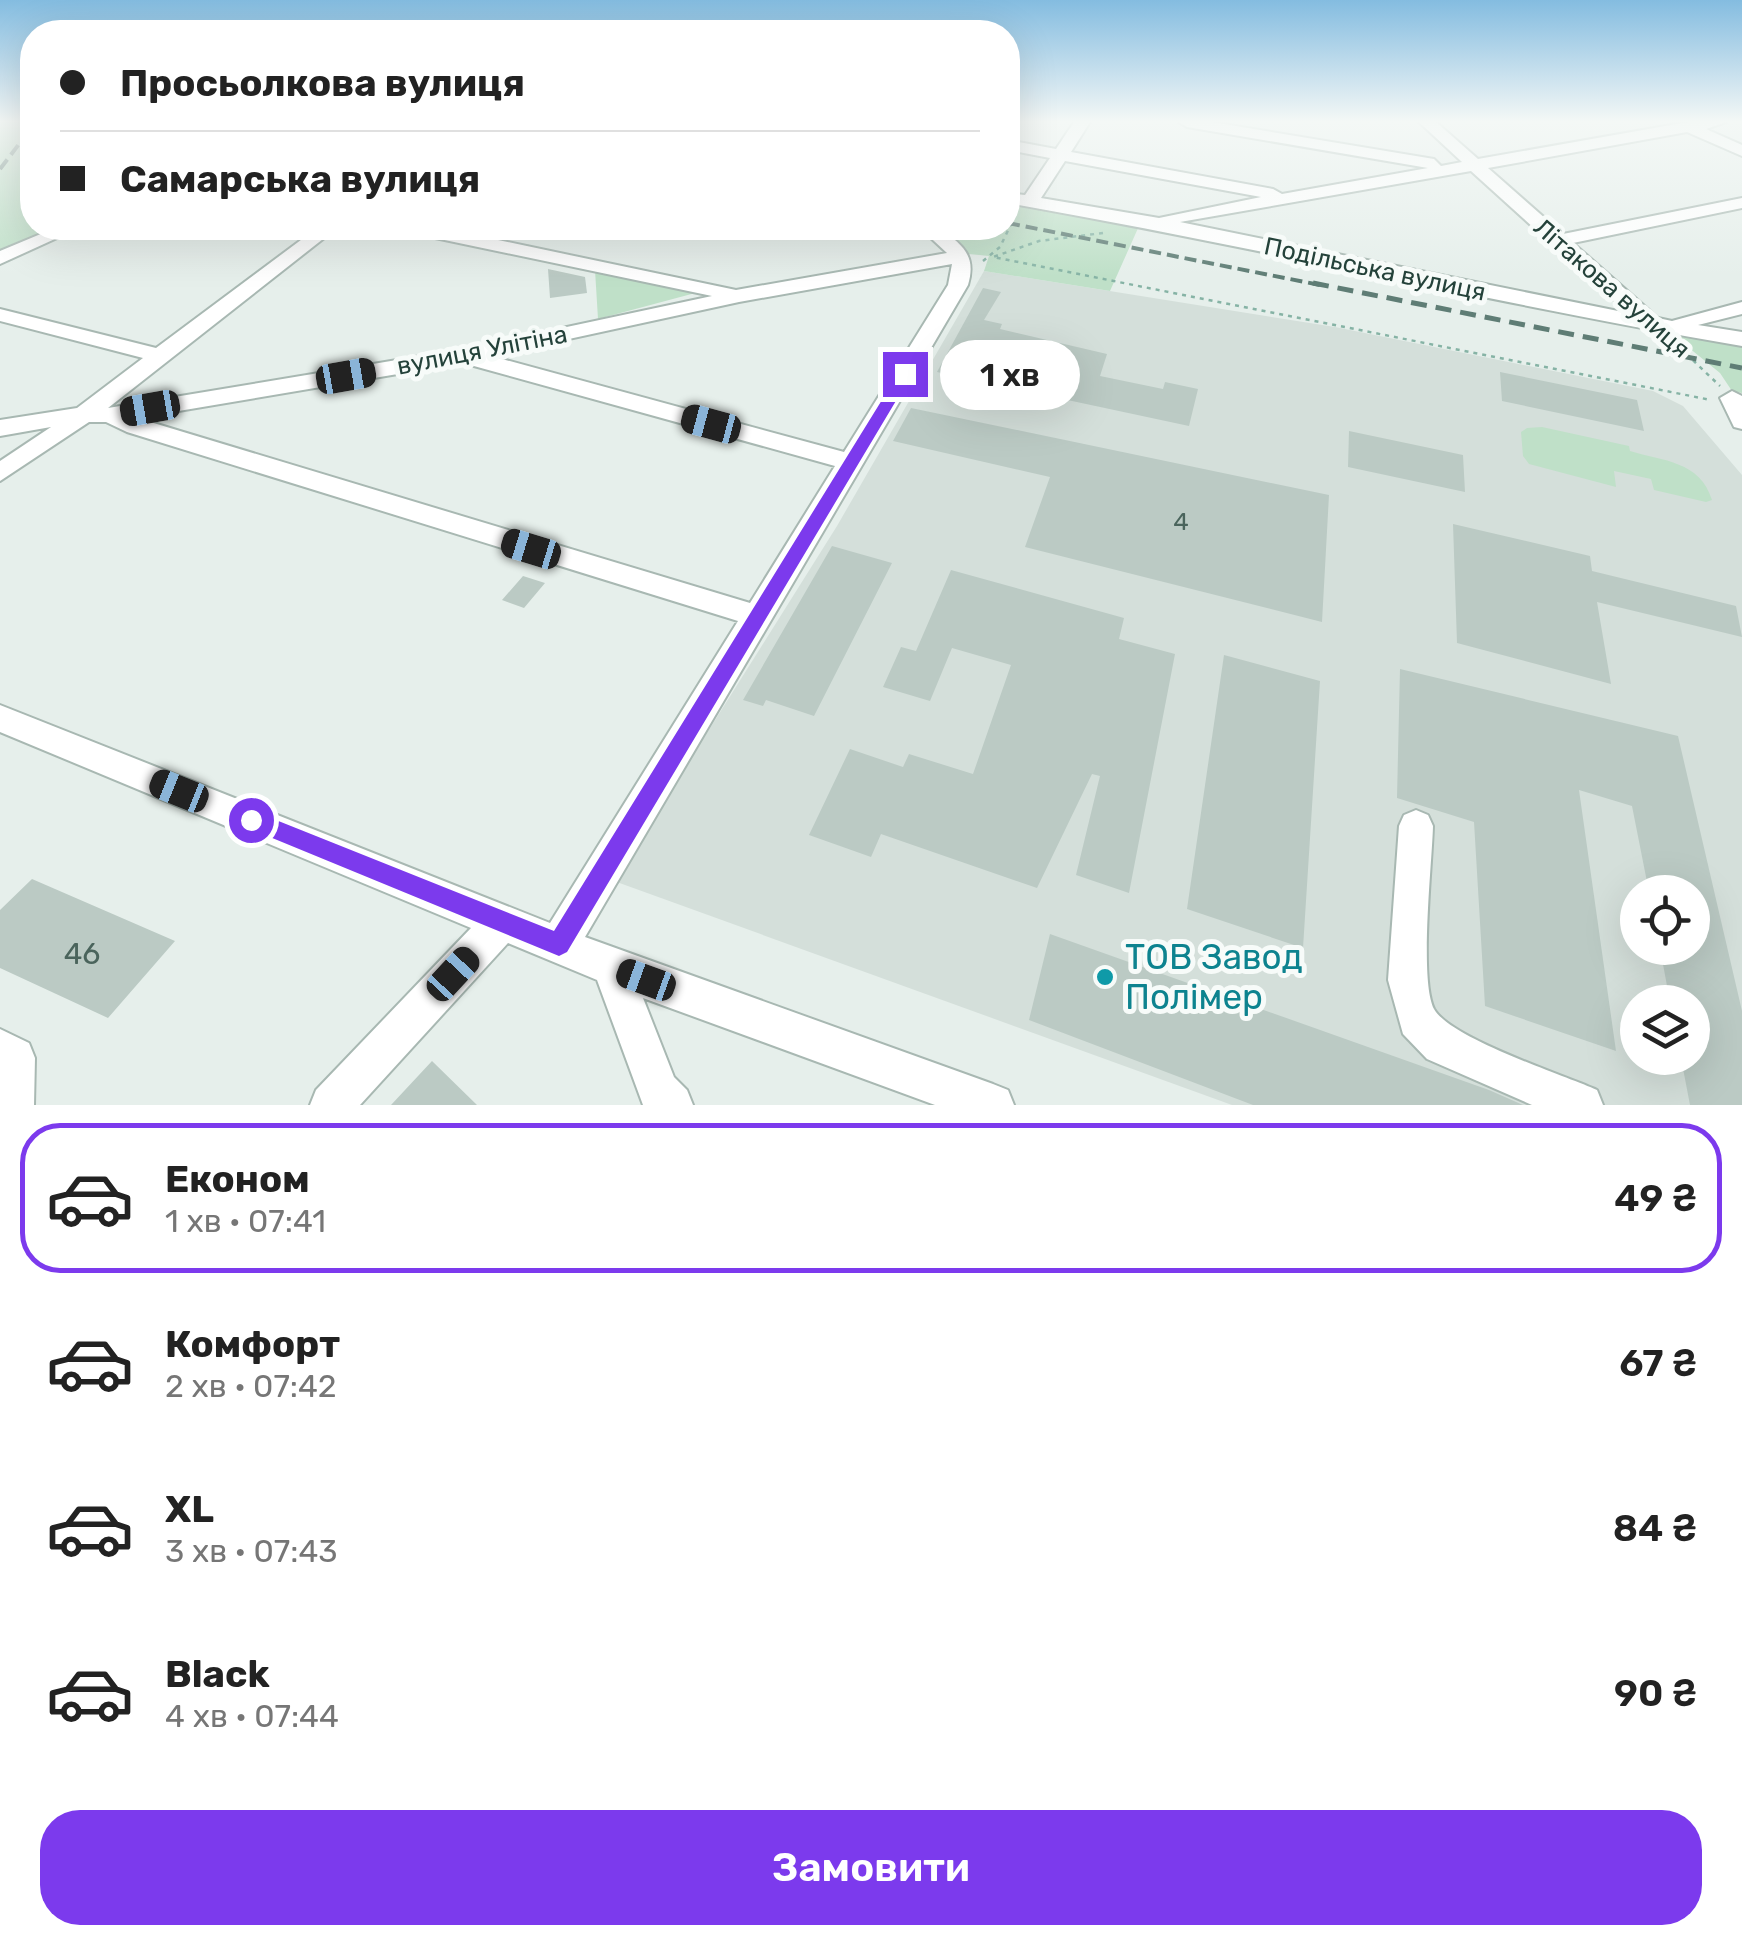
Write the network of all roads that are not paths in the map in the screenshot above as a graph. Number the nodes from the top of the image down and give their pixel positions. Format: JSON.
{"nodes":[{"id":1,"x":1048,"y":174,"type":"edge"},
{"id":2,"x":1164,"y":174,"type":"edge"},
{"id":3,"x":1424,"y":174,"type":"edge"},
{"id":4,"x":1473,"y":174,"type":"edge"},
{"id":5,"x":1294,"y":198,"type":"junction"},
{"id":6,"x":1020,"y":200,"type":"edge"},
{"id":7,"x":1030,"y":202,"type":"junction"},
{"id":8,"x":1742,"y":203,"type":"edge"},
{"id":9,"x":1152,"y":222,"type":"junction"},
{"id":10,"x":42,"y":240,"type":"edge"},
{"id":11,"x":312,"y":240,"type":"edge"},
{"id":12,"x":473,"y":240,"type":"edge"},
{"id":13,"x":941,"y":240,"type":"edge"},
{"id":14,"x":1556,"y":241,"type":"junction"},
{"id":15,"x":0,"y":258,"type":"edge"},
{"id":16,"x":963,"y":262,"type":"junction"},
{"id":17,"x":739,"y":296,"type":"junction"},
{"id":18,"x":1742,"y":308,"type":"edge"},
{"id":19,"x":0,"y":315,"type":"edge"},
{"id":20,"x":1661,"y":326,"type":"junction"},
{"id":21,"x":1742,"y":339,"type":"edge"},
{"id":22,"x":161,"y":356,"type":"junction"},
{"id":23,"x":463,"y":356,"type":"junction"},
{"id":24,"x":98,"y":414,"type":"junction"},
{"id":25,"x":0,"y":428,"type":"edge"},
{"id":26,"x":852,"y":463,"type":"junction"},
{"id":27,"x":0,"y":473,"type":"edge"},
{"id":28,"x":760,"y":617,"type":"junction"},
{"id":29,"x":0,"y":718,"type":"edge"},
{"id":30,"x":1416,"y":826,"type":"dead end"},
{"id":31,"x":502,"y":922,"type":"junction"},
{"id":32,"x":559,"y":944,"type":"junction"},
{"id":33,"x":612,"y":967,"type":"junction"},
{"id":34,"x":0,"y":1050,"type":"edge"},
{"id":35,"x":13,"y":1105,"type":"edge"},
{"id":36,"x":332,"y":1105,"type":"edge"},
{"id":37,"x":672,"y":1105,"type":"edge"},
{"id":38,"x":994,"y":1105,"type":"edge"},
{"id":39,"x":1582,"y":1105,"type":"edge"}],
"edges":[{"from":1,"to":7,"type":"street"},
{"from":2,"to":5,"type":"street"},
{"from":3,"to":5,"type":"street"},
{"from":4,"to":14,"type":"street","name":"Літакова вулиця"},
{"from":5,"to":9,"type":"street"},
{"from":6,"to":7,"type":"street","name":"Подільська вулиця"},
{"from":7,"to":9,"type":"street","name":"Подільська вулиця"},
{"from":8,"to":14,"type":"street"},
{"from":9,"to":20,"type":"street","name":"Подільська вулиця"},
{"from":10,"to":15,"type":"street"},
{"from":11,"to":22,"type":"street"},
{"from":12,"to":17,"type":"street"},
{"from":13,"to":16,"type":"street"},
{"from":14,"to":20,"type":"street","name":"Літакова вулиця"},
{"from":16,"to":17,"type":"street","name":"вулиця Улітіна"},
{"from":16,"to":26,"type":"street"},
{"from":17,"to":23,"type":"street","name":"вулиця Улітіна"},
{"from":18,"to":20,"type":"street"},
{"from":19,"to":22,"type":"street"},
{"from":20,"to":21,"type":"street","name":"Подільська вулиця"},
{"from":22,"to":24,"type":"street"},
{"from":23,"to":24,"type":"street","name":"вулиця Улітіна"},
{"from":23,"to":26,"type":"street"},
{"from":24,"to":25,"type":"street","name":"вулиця Улітіна"},
{"from":24,"to":27,"type":"street"},
{"from":24,"to":28,"type":"street"},
{"from":26,"to":28,"type":"street"},
{"from":28,"to":32,"type":"street"},
{"from":29,"to":31,"type":"street"},
{"from":30,"to":39,"type":"street"},
{"from":31,"to":32,"type":"street"},
{"from":31,"to":36,"type":"street"},
{"from":32,"to":33,"type":"street"},
{"from":33,"to":37,"type":"street"},
{"from":33,"to":38,"type":"street"},
{"from":34,"to":35,"type":"street"}]}
